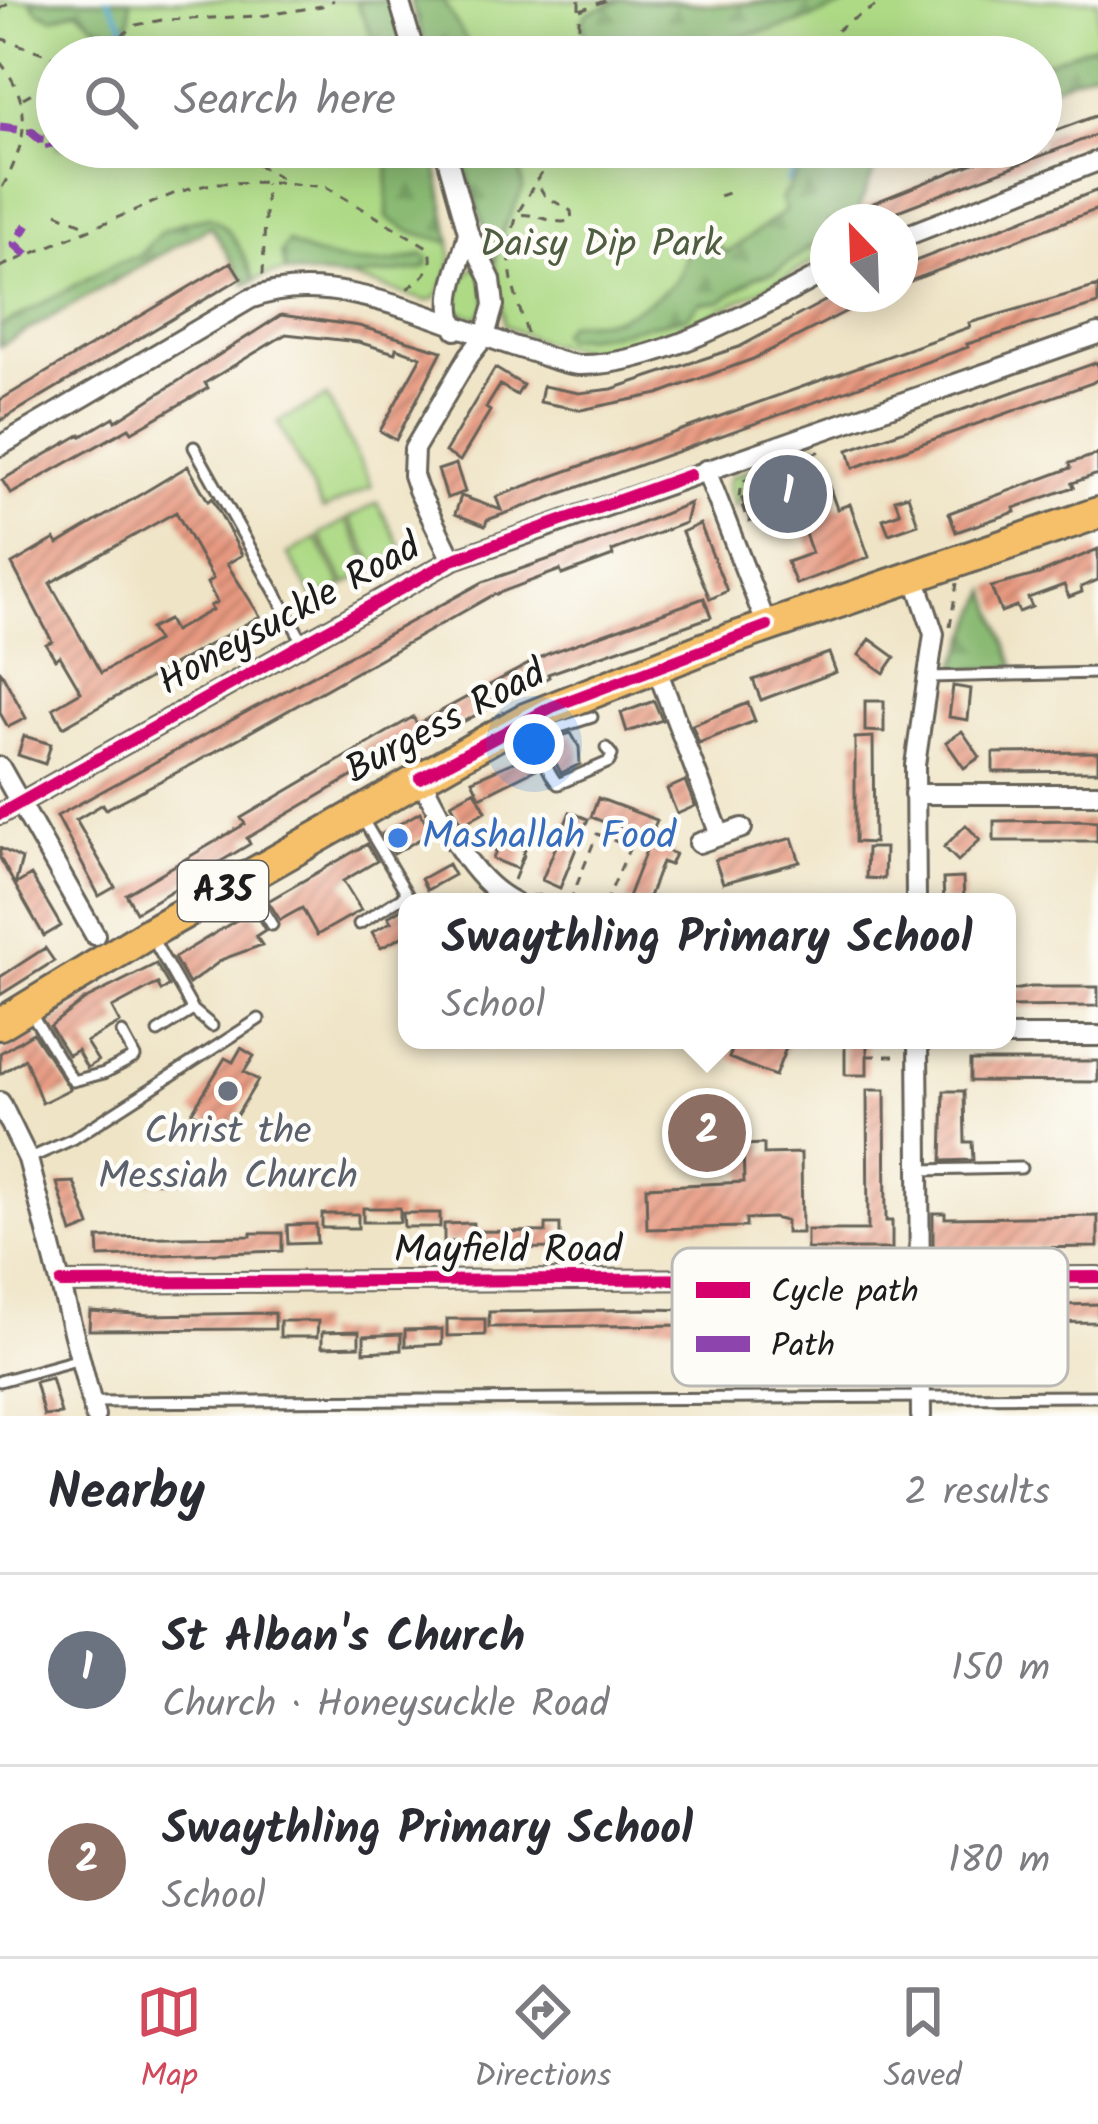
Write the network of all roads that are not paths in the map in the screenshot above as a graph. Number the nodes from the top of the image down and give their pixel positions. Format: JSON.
{"nodes":[{"id":1,"x":399,"y":0,"type":"edge"},
{"id":2,"x":410,"y":36,"type":"edge"},
{"id":3,"x":1098,"y":161,"type":"edge"},
{"id":4,"x":451,"y":168,"type":"edge"},
{"id":5,"x":918,"y":231,"type":"edge"},
{"id":6,"x":468,"y":232,"type":"junction"},
{"id":7,"x":810,"y":281,"type":"edge"},
{"id":8,"x":453,"y":325,"type":"junction"},
{"id":9,"x":1098,"y":334,"type":"edge"},
{"id":10,"x":485,"y":336,"type":"junction"},
{"id":11,"x":469,"y":356,"type":"junction"},
{"id":12,"x":0,"y":446,"type":"edge"},
{"id":13,"x":194,"y":447,"type":"dead end"},
{"id":14,"x":706,"y":470,"type":"junction"},
{"id":15,"x":1098,"y":513,"type":"edge"},
{"id":16,"x":452,"y":560,"type":"junction"},
{"id":17,"x":915,"y":578,"type":"junction"},
{"id":18,"x":767,"y":626,"type":"junction"},
{"id":19,"x":303,"y":642,"type":"junction"},
{"id":20,"x":656,"y":667,"type":"junction"},
{"id":21,"x":1098,"y":673,"type":"edge"},
{"id":22,"x":929,"y":676,"type":"junction"},
{"id":23,"x":592,"y":717,"type":"dead end"},
{"id":24,"x":525,"y":719,"type":"junction"},
{"id":25,"x":606,"y":748,"type":"dead end"},
{"id":26,"x":542,"y":749,"type":"junction"},
{"id":27,"x":0,"y":767,"type":"edge"},
{"id":28,"x":420,"y":778,"type":"junction"},
{"id":29,"x":914,"y":794,"type":"junction"},
{"id":30,"x":1098,"y":794,"type":"edge"},
{"id":31,"x":20,"y":803,"type":"junction"},
{"id":32,"x":359,"y":813,"type":"junction"},
{"id":33,"x":0,"y":814,"type":"edge"},
{"id":34,"x":742,"y":828,"type":"dead end"},
{"id":35,"x":720,"y":836,"type":"junction"},
{"id":36,"x":699,"y":843,"type":"dead end"},
{"id":37,"x":244,"y":879,"type":"junction"},
{"id":38,"x":406,"y":893,"type":"edge"},
{"id":39,"x":500,"y":893,"type":"edge"},
{"id":40,"x":916,"y":893,"type":"edge"},
{"id":41,"x":398,"y":900,"type":"edge"},
{"id":42,"x":359,"y":924,"type":"dead end"},
{"id":43,"x":272,"y":925,"type":"dead end"},
{"id":44,"x":149,"y":933,"type":"junction"},
{"id":45,"x":95,"y":934,"type":"dead end"},
{"id":46,"x":28,"y":1007,"type":"junction"},
{"id":47,"x":193,"y":1010,"type":"junction"},
{"id":48,"x":259,"y":1019,"type":"dead end"},
{"id":49,"x":0,"y":1024,"type":"edge"},
{"id":50,"x":212,"y":1026,"type":"dead end"},
{"id":51,"x":158,"y":1032,"type":"dead end"},
{"id":52,"x":122,"y":1033,"type":"dead end"},
{"id":53,"x":1016,"y":1036,"type":"edge"},
{"id":54,"x":1098,"y":1036,"type":"edge"},
{"id":55,"x":918,"y":1049,"type":"edge"},
{"id":56,"x":0,"y":1102,"type":"edge"},
{"id":57,"x":28,"y":1160,"type":"junction"},
{"id":58,"x":1021,"y":1168,"type":"dead end"},
{"id":59,"x":920,"y":1170,"type":"junction"},
{"id":60,"x":920,"y":1248,"type":"edge"},
{"id":61,"x":1068,"y":1277,"type":"edge"},
{"id":62,"x":1098,"y":1277,"type":"edge"},
{"id":63,"x":672,"y":1280,"type":"edge"},
{"id":64,"x":62,"y":1283,"type":"junction"},
{"id":65,"x":80,"y":1359,"type":"junction"},
{"id":66,"x":0,"y":1381,"type":"edge"},
{"id":67,"x":1098,"y":1396,"type":"edge"},
{"id":68,"x":921,"y":1406,"type":"edge"},
{"id":69,"x":93,"y":1409,"type":"edge"}],
"edges":[{"from":1,"to":2,"type":"street"},
{"from":3,"to":5,"type":"street"},
{"from":4,"to":6,"type":"street"},
{"from":6,"to":8,"type":"street"},
{"from":6,"to":10,"type":"street"},
{"from":7,"to":10,"type":"street"},
{"from":8,"to":10,"type":"street"},
{"from":8,"to":11,"type":"street"},
{"from":8,"to":12,"type":"street"},
{"from":9,"to":14,"type":"street","name":"Honeysuckle Road"},
{"from":10,"to":11,"type":"street"},
{"from":11,"to":16,"type":"street"},
{"from":13,"to":19,"type":"lane"},
{"from":14,"to":16,"type":"street","name":"Honeysuckle Road"},
{"from":14,"to":18,"type":"street"},
{"from":15,"to":17,"type":"main road","name":"Burgess Road","number":"A35"},
{"from":16,"to":19,"type":"street","name":"Honeysuckle Road"},
{"from":17,"to":18,"type":"main road","name":"Burgess Road","number":"A35"},
{"from":17,"to":22,"type":"street"},
{"from":18,"to":20,"type":"main road","name":"Burgess Road","number":"A35"},
{"from":19,"to":31,"type":"street","name":"Honeysuckle Road"},
{"from":20,"to":24,"type":"main road","name":"Burgess Road","number":"A35"},
{"from":20,"to":35,"type":"street"},
{"from":21,"to":22,"type":"lane"},
{"from":22,"to":29,"type":"street"},
{"from":23,"to":26,"type":"lane"},
{"from":24,"to":26,"type":"lane"},
{"from":24,"to":28,"type":"main road","name":"Burgess Road","number":"A35"},
{"from":25,"to":26,"type":"lane"},
{"from":27,"to":31,"type":"street"},
{"from":28,"to":32,"type":"main road","name":"Burgess Road","number":"A35"},
{"from":28,"to":39,"type":"street"},
{"from":29,"to":30,"type":"street"},
{"from":29,"to":40,"type":"street"},
{"from":31,"to":33,"type":"street","name":"Honeysuckle Road"},
{"from":31,"to":45,"type":"street"},
{"from":32,"to":37,"type":"main road","name":"Burgess Road","number":"A35"},
{"from":32,"to":38,"type":"lane"},
{"from":34,"to":35,"type":"street"},
{"from":35,"to":36,"type":"street"},
{"from":37,"to":43,"type":"lane"},
{"from":37,"to":44,"type":"main road","name":"Burgess Road","number":"A35"},
{"from":41,"to":42,"type":"lane"},
{"from":44,"to":46,"type":"main road","name":"Burgess Road","number":"A35"},
{"from":44,"to":47,"type":"lane"},
{"from":46,"to":49,"type":"main road","name":"Burgess Road","number":"A35"},
{"from":46,"to":52,"type":"lane"},
{"from":47,"to":50,"type":"lane"},
{"from":47,"to":51,"type":"lane"},
{"from":48,"to":57,"type":"lane"},
{"from":53,"to":54,"type":"street"},
{"from":55,"to":59,"type":"street"},
{"from":56,"to":57,"type":"street"},
{"from":57,"to":64,"type":"street"},
{"from":58,"to":59,"type":"lane"},
{"from":59,"to":60,"type":"street"},
{"from":61,"to":62,"type":"street","name":"Mayfield Road"},
{"from":63,"to":64,"type":"street","name":"Mayfield Road"},
{"from":64,"to":65,"type":"street"},
{"from":65,"to":66,"type":"lane"},
{"from":65,"to":69,"type":"street"},
{"from":67,"to":68,"type":"lane"},
{"from":68,"to":69,"type":"lane"}]}
